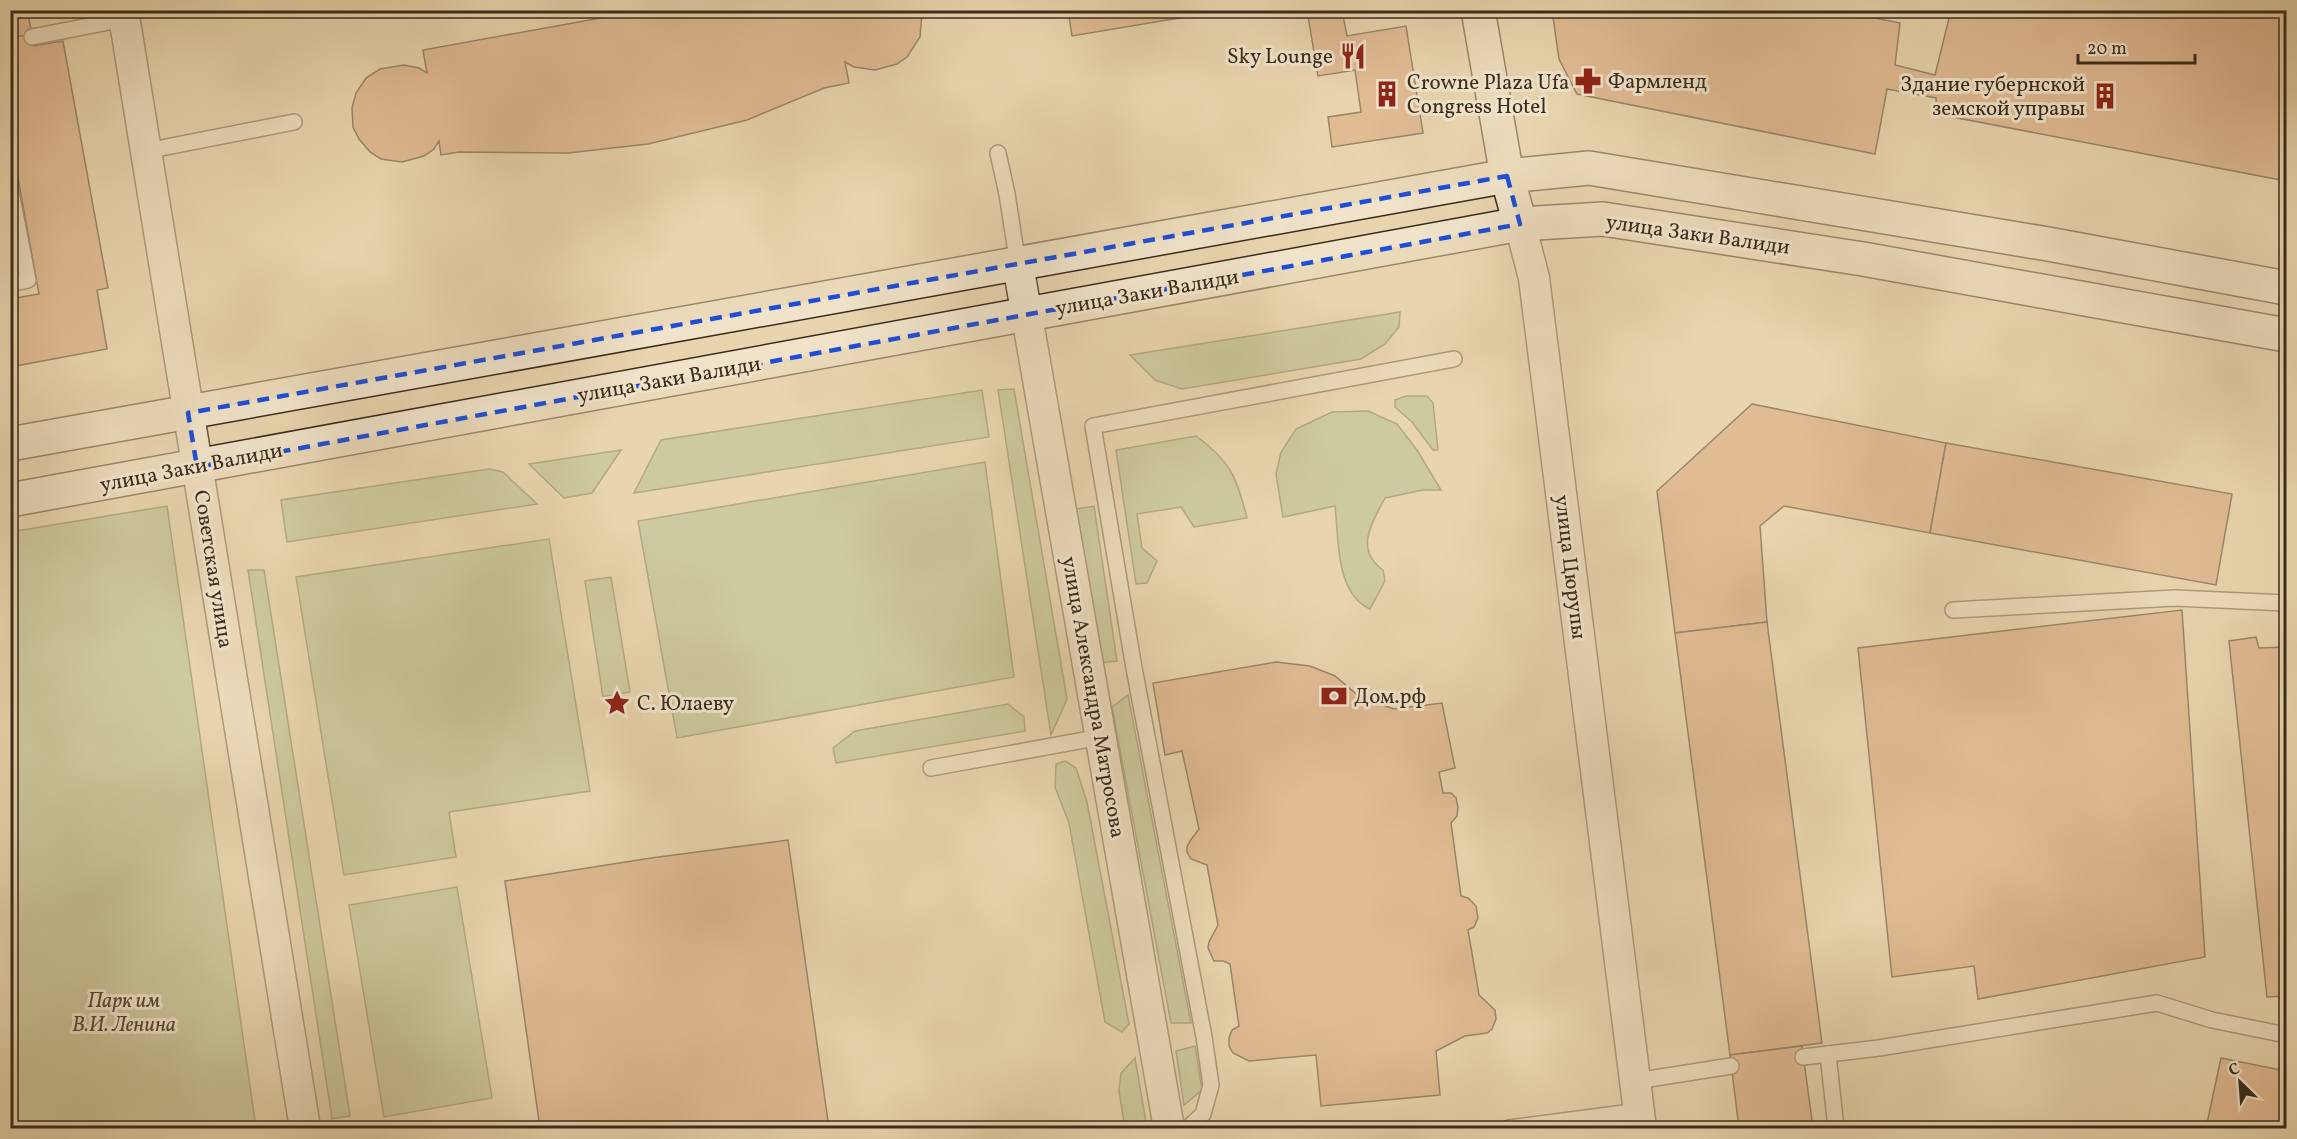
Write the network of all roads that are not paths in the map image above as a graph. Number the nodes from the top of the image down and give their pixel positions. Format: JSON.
{"nodes":[{"id":1,"x":1478,"y":10,"type":"edge"},
{"id":2,"x":123,"y":15,"type":"edge"},
{"id":3,"x":32,"y":37,"type":"dead end"},
{"id":4,"x":294,"y":122,"type":"dead end"},
{"id":5,"x":146,"y":152,"type":"junction"},
{"id":6,"x":998,"y":153,"type":"dead end"},
{"id":7,"x":1507,"y":176,"type":"junction"},
{"id":8,"x":10,"y":187,"type":"edge"},
{"id":9,"x":1520,"y":224,"type":"junction"},
{"id":10,"x":1018,"y":265,"type":"junction"},
{"id":11,"x":10,"y":284,"type":"edge"},
{"id":12,"x":2286,"y":288,"type":"edge"},
{"id":13,"x":1027,"y":314,"type":"junction"},
{"id":14,"x":2286,"y":335,"type":"edge"},
{"id":15,"x":1454,"y":359,"type":"dead end"},
{"id":16,"x":188,"y":413,"type":"junction"},
{"id":17,"x":10,"y":444,"type":"edge"},
{"id":18,"x":197,"y":467,"type":"junction"},
{"id":19,"x":10,"y":500,"type":"edge"},
{"id":20,"x":2286,"y":603,"type":"edge"},
{"id":21,"x":1953,"y":610,"type":"dead end"},
{"id":22,"x":1101,"y":737,"type":"junction"},
{"id":23,"x":930,"y":768,"type":"dead end"},
{"id":24,"x":2286,"y":1035,"type":"edge"},
{"id":25,"x":1828,"y":1054,"type":"junction"},
{"id":26,"x":1803,"y":1057,"type":"dead end"},
{"id":27,"x":1731,"y":1066,"type":"dead end"},
{"id":28,"x":1636,"y":1081,"type":"junction"},
{"id":29,"x":1640,"y":1120,"type":"edge"},
{"id":30,"x":305,"y":1128,"type":"edge"},
{"id":31,"x":1169,"y":1128,"type":"edge"},
{"id":32,"x":1188,"y":1128,"type":"edge"},
{"id":33,"x":1509,"y":1128,"type":"edge"},
{"id":34,"x":1836,"y":1128,"type":"edge"}],
"edges":[{"from":1,"to":7,"type":"main road","name":"улица Цюрупы"},
{"from":2,"to":3,"type":"lane"},
{"from":2,"to":5,"type":"street","name":"Советская улица"},
{"from":4,"to":5,"type":"lane"},
{"from":5,"to":16,"type":"street","name":"Советская улица"},
{"from":6,"to":10,"type":"lane"},
{"from":7,"to":9,"type":"main road","name":"улица Цюрупы"},
{"from":7,"to":10,"type":"main road"},
{"from":7,"to":12,"type":"main road"},
{"from":8,"to":11,"type":"lane"},
{"from":9,"to":13,"type":"main road","name":"улица Заки Валиди"},
{"from":9,"to":14,"type":"main road","name":"улица Заки Валиди"},
{"from":9,"to":28,"type":"street","name":"улица Цюрупы"},
{"from":10,"to":13,"type":"street","name":"улица Александра Матросова"},
{"from":10,"to":16,"type":"main road"},
{"from":13,"to":18,"type":"main road","name":"улица Заки Валиди"},
{"from":13,"to":22,"type":"street","name":"улица Александра Матросова"},
{"from":15,"to":32,"type":"lane"},
{"from":16,"to":17,"type":"main road"},
{"from":16,"to":18,"type":"street","name":"Советская улица"},
{"from":18,"to":19,"type":"main road","name":"улица Заки Валиди"},
{"from":18,"to":30,"type":"street","name":"Советская улица"},
{"from":20,"to":21,"type":"lane"},
{"from":22,"to":23,"type":"lane"},
{"from":22,"to":31,"type":"street","name":"улица Александра Матросова"},
{"from":24,"to":25,"type":"lane"},
{"from":25,"to":26,"type":"lane"},
{"from":25,"to":34,"type":"lane"},
{"from":27,"to":28,"type":"lane"},
{"from":28,"to":29,"type":"street","name":"улица Цюрупы"},
{"from":29,"to":33,"type":"lane"}]}
